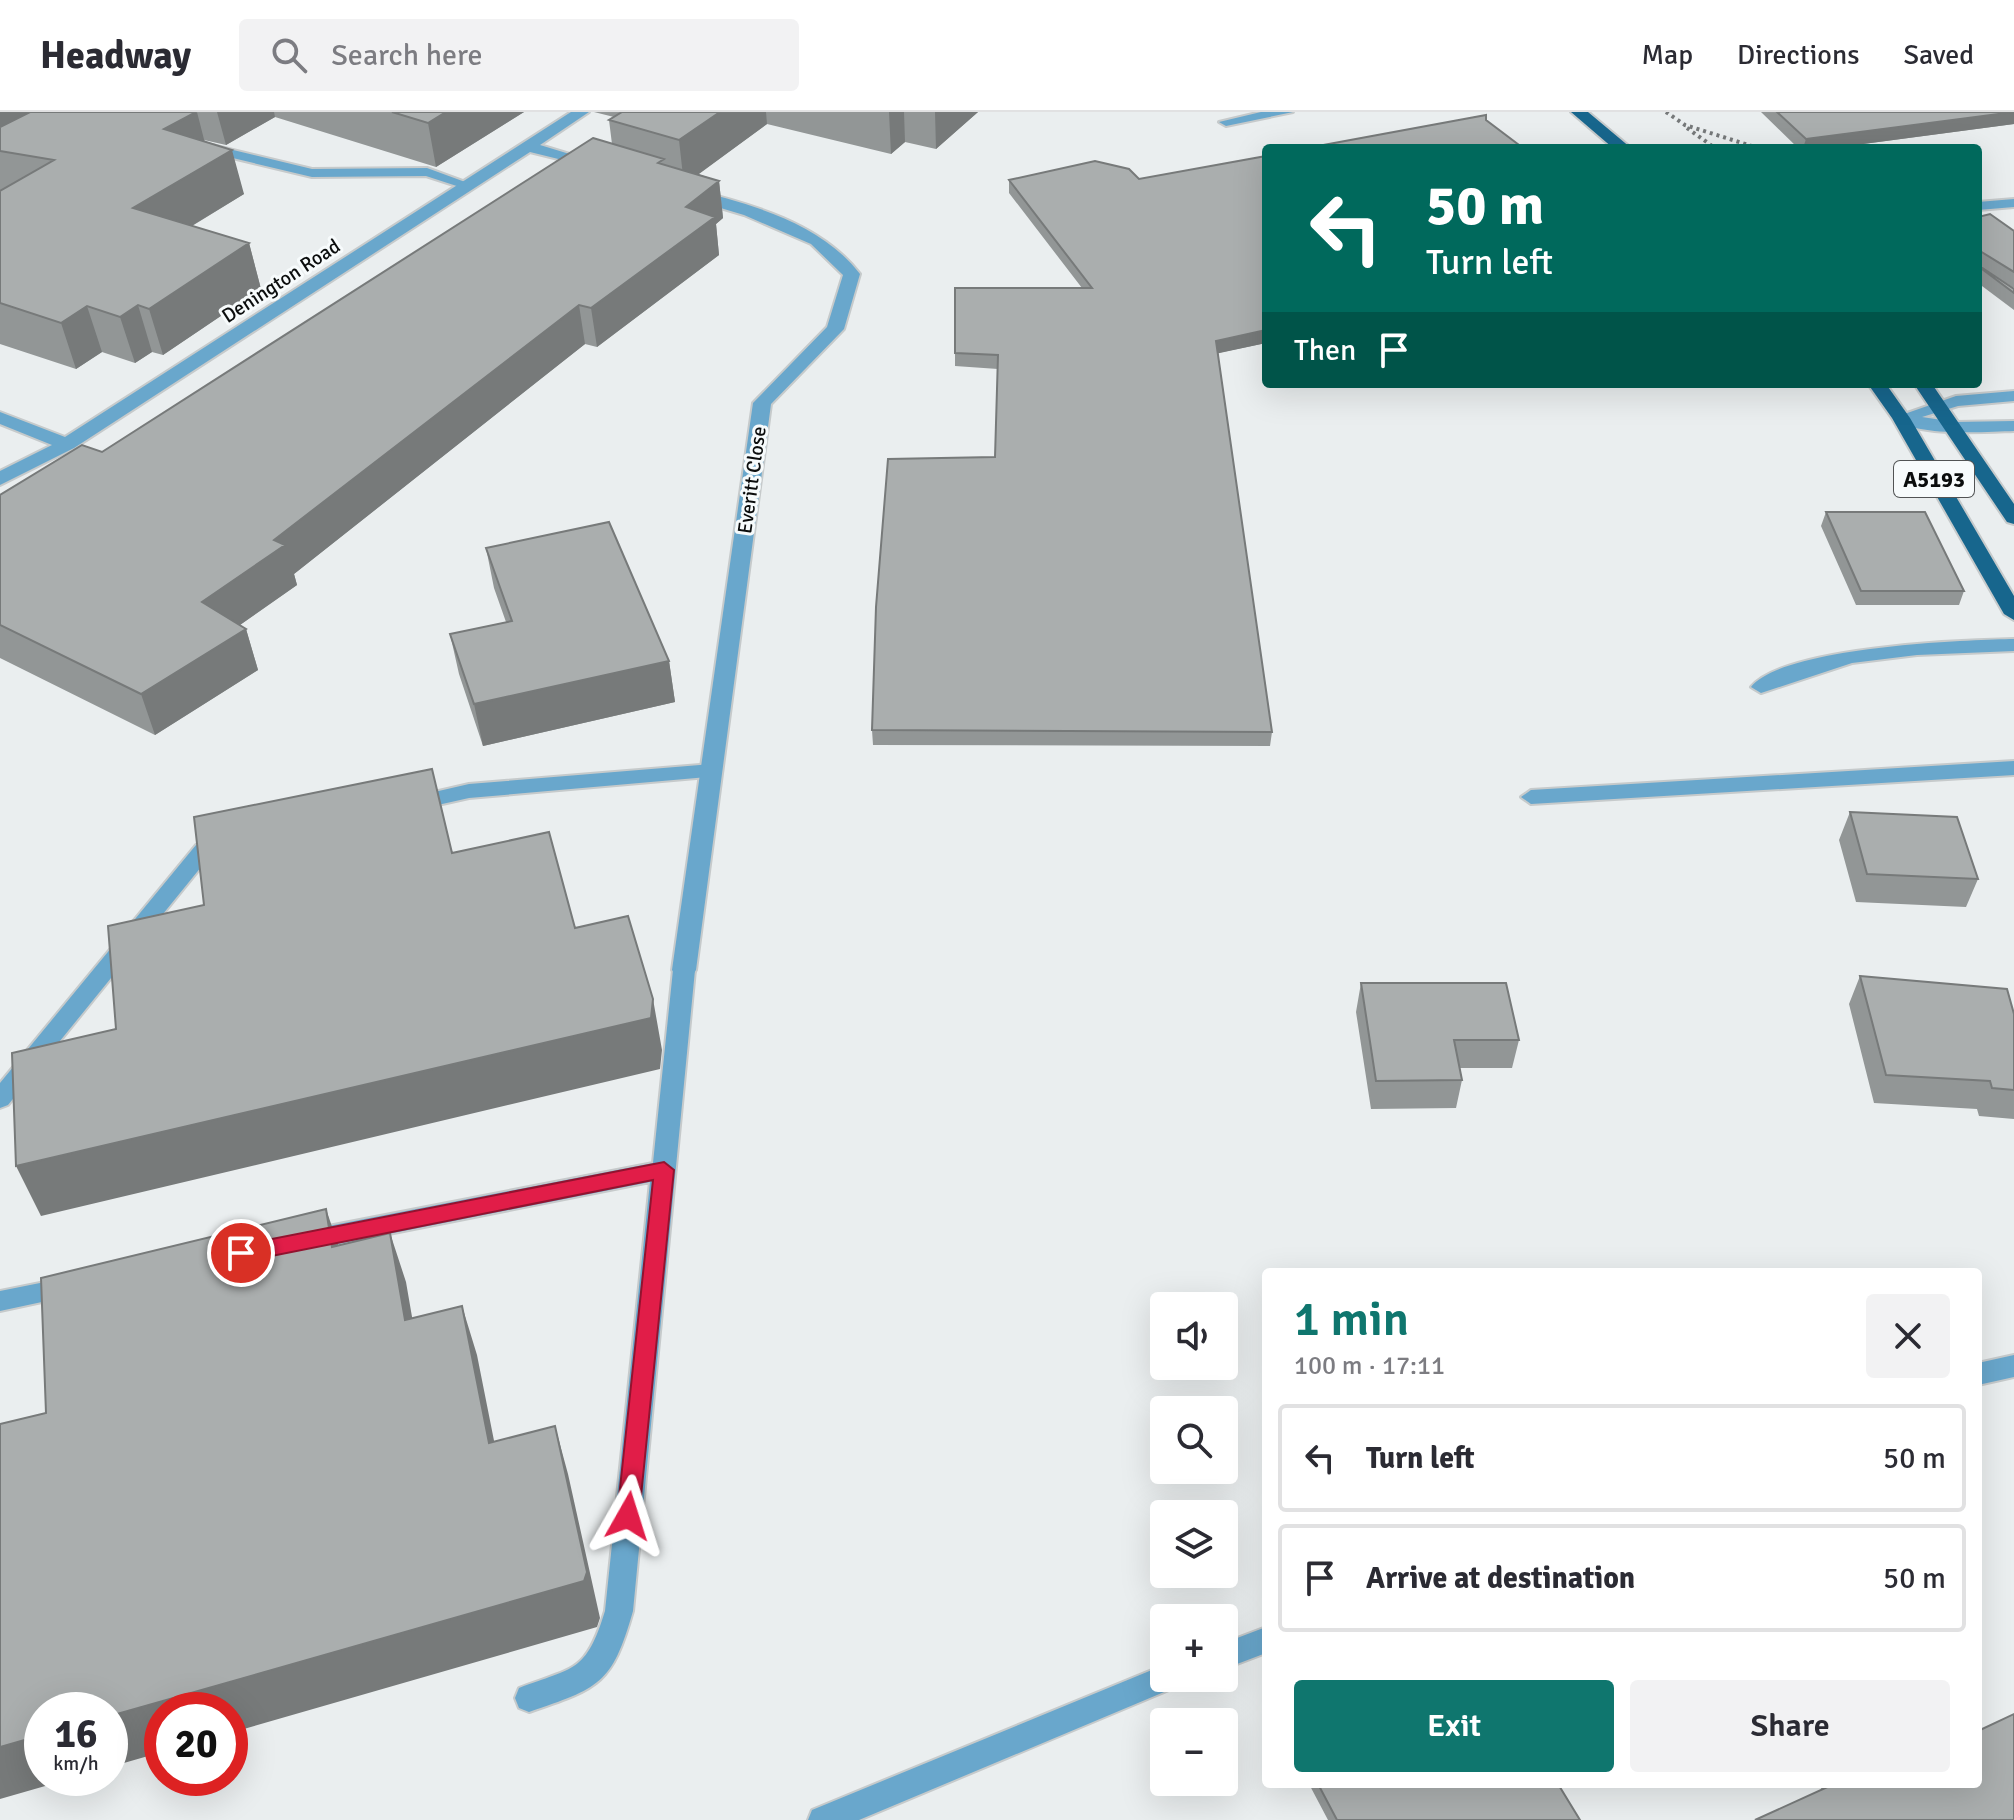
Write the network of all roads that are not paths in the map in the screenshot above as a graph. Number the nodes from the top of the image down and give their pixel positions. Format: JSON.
{"nodes":[{"id":1,"x":581,"y":112,"type":"edge"},
{"id":2,"x":1286,"y":112,"type":"edge"},
{"id":3,"x":1579,"y":112,"type":"edge"},
{"id":4,"x":1226,"y":122,"type":"dead end"},
{"id":5,"x":184,"y":142,"type":"edge"},
{"id":6,"x":1618,"y":144,"type":"edge"},
{"id":7,"x":530,"y":147,"type":"junction"},
{"id":8,"x":618,"y":173,"type":"edge"},
{"id":9,"x":469,"y":186,"type":"junction"},
{"id":10,"x":677,"y":190,"type":"edge"},
{"id":11,"x":2014,"y":203,"type":"edge"},
{"id":12,"x":1982,"y":206,"type":"edge"},
{"id":13,"x":1880,"y":388,"type":"edge"},
{"id":14,"x":1926,"y":388,"type":"edge"},
{"id":15,"x":2014,"y":396,"type":"edge"},
{"id":16,"x":1940,"y":405,"type":"junction"},
{"id":17,"x":0,"y":418,"type":"edge"},
{"id":18,"x":1901,"y":418,"type":"junction"},
{"id":19,"x":2014,"y":426,"type":"edge"},
{"id":20,"x":1955,"y":427,"type":"junction"},
{"id":21,"x":67,"y":444,"type":"junction"},
{"id":22,"x":0,"y":479,"type":"edge"},
{"id":23,"x":2014,"y":518,"type":"edge"},
{"id":24,"x":2014,"y":614,"type":"edge"},
{"id":25,"x":2014,"y":645,"type":"edge"},
{"id":26,"x":1761,"y":687,"type":"dead end"},
{"id":27,"x":2014,"y":768,"type":"edge"},
{"id":28,"x":712,"y":771,"type":"junction"},
{"id":29,"x":1531,"y":797,"type":"dead end"},
{"id":30,"x":391,"y":808,"type":"edge"},
{"id":31,"x":250,"y":839,"type":"edge"},
{"id":32,"x":684,"y":970,"type":"joint"},
{"id":33,"x":0,"y":1099,"type":"edge"},
{"id":34,"x":664,"y":1170,"type":"junction"},
{"id":35,"x":278,"y":1246,"type":"edge"},
{"id":36,"x":93,"y":1283,"type":"edge"},
{"id":37,"x":0,"y":1301,"type":"edge"},
{"id":38,"x":2014,"y":1366,"type":"edge"},
{"id":39,"x":1982,"y":1373,"type":"edge"},
{"id":40,"x":1262,"y":1642,"type":"edge"},
{"id":41,"x":1238,"y":1651,"type":"edge"},
{"id":42,"x":1150,"y":1685,"type":"edge"},
{"id":43,"x":529,"y":1698,"type":"dead end"},
{"id":44,"x":866,"y":1812,"type":"edge"},
{"id":45,"x":823,"y":1820,"type":"edge"}],
"edges":[{"from":1,"to":7,"type":"street","name":"Denington Road"},
{"from":2,"to":4,"type":"lane"},
{"from":3,"to":6,"type":"main road"},
{"from":5,"to":9,"type":"lane"},
{"from":7,"to":8,"type":"street"},
{"from":7,"to":9,"type":"street","name":"Denington Road"},
{"from":9,"to":21,"type":"street","name":"Denington Road"},
{"from":10,"to":28,"type":"street","name":"Everitt Close"},
{"from":11,"to":12,"type":"lane"},
{"from":13,"to":18,"type":"main road","number":"A5193"},
{"from":14,"to":16,"type":"main road"},
{"from":15,"to":16,"type":"lane"},
{"from":16,"to":18,"type":"lane"},
{"from":16,"to":20,"type":"main road"},
{"from":17,"to":21,"type":"street"},
{"from":18,"to":20,"type":"lane"},
{"from":18,"to":24,"type":"main road","number":"A5193"},
{"from":19,"to":20,"type":"lane"},
{"from":20,"to":23,"type":"main road"},
{"from":21,"to":22,"type":"street","name":"Denington Road"},
{"from":25,"to":26,"type":"lane"},
{"from":27,"to":29,"type":"lane"},
{"from":28,"to":30,"type":"lane"},
{"from":28,"to":32,"type":"street","name":"Everitt Close"},
{"from":31,"to":33,"type":"lane"},
{"from":32,"to":34,"type":"lane"},
{"from":34,"to":35,"type":"lane"},
{"from":34,"to":43,"type":"lane"},
{"from":36,"to":37,"type":"lane"},
{"from":38,"to":39,"type":"lane"},
{"from":40,"to":41,"type":"lane"},
{"from":42,"to":44,"type":"lane"},
{"from":44,"to":45,"type":"lane"}]}
